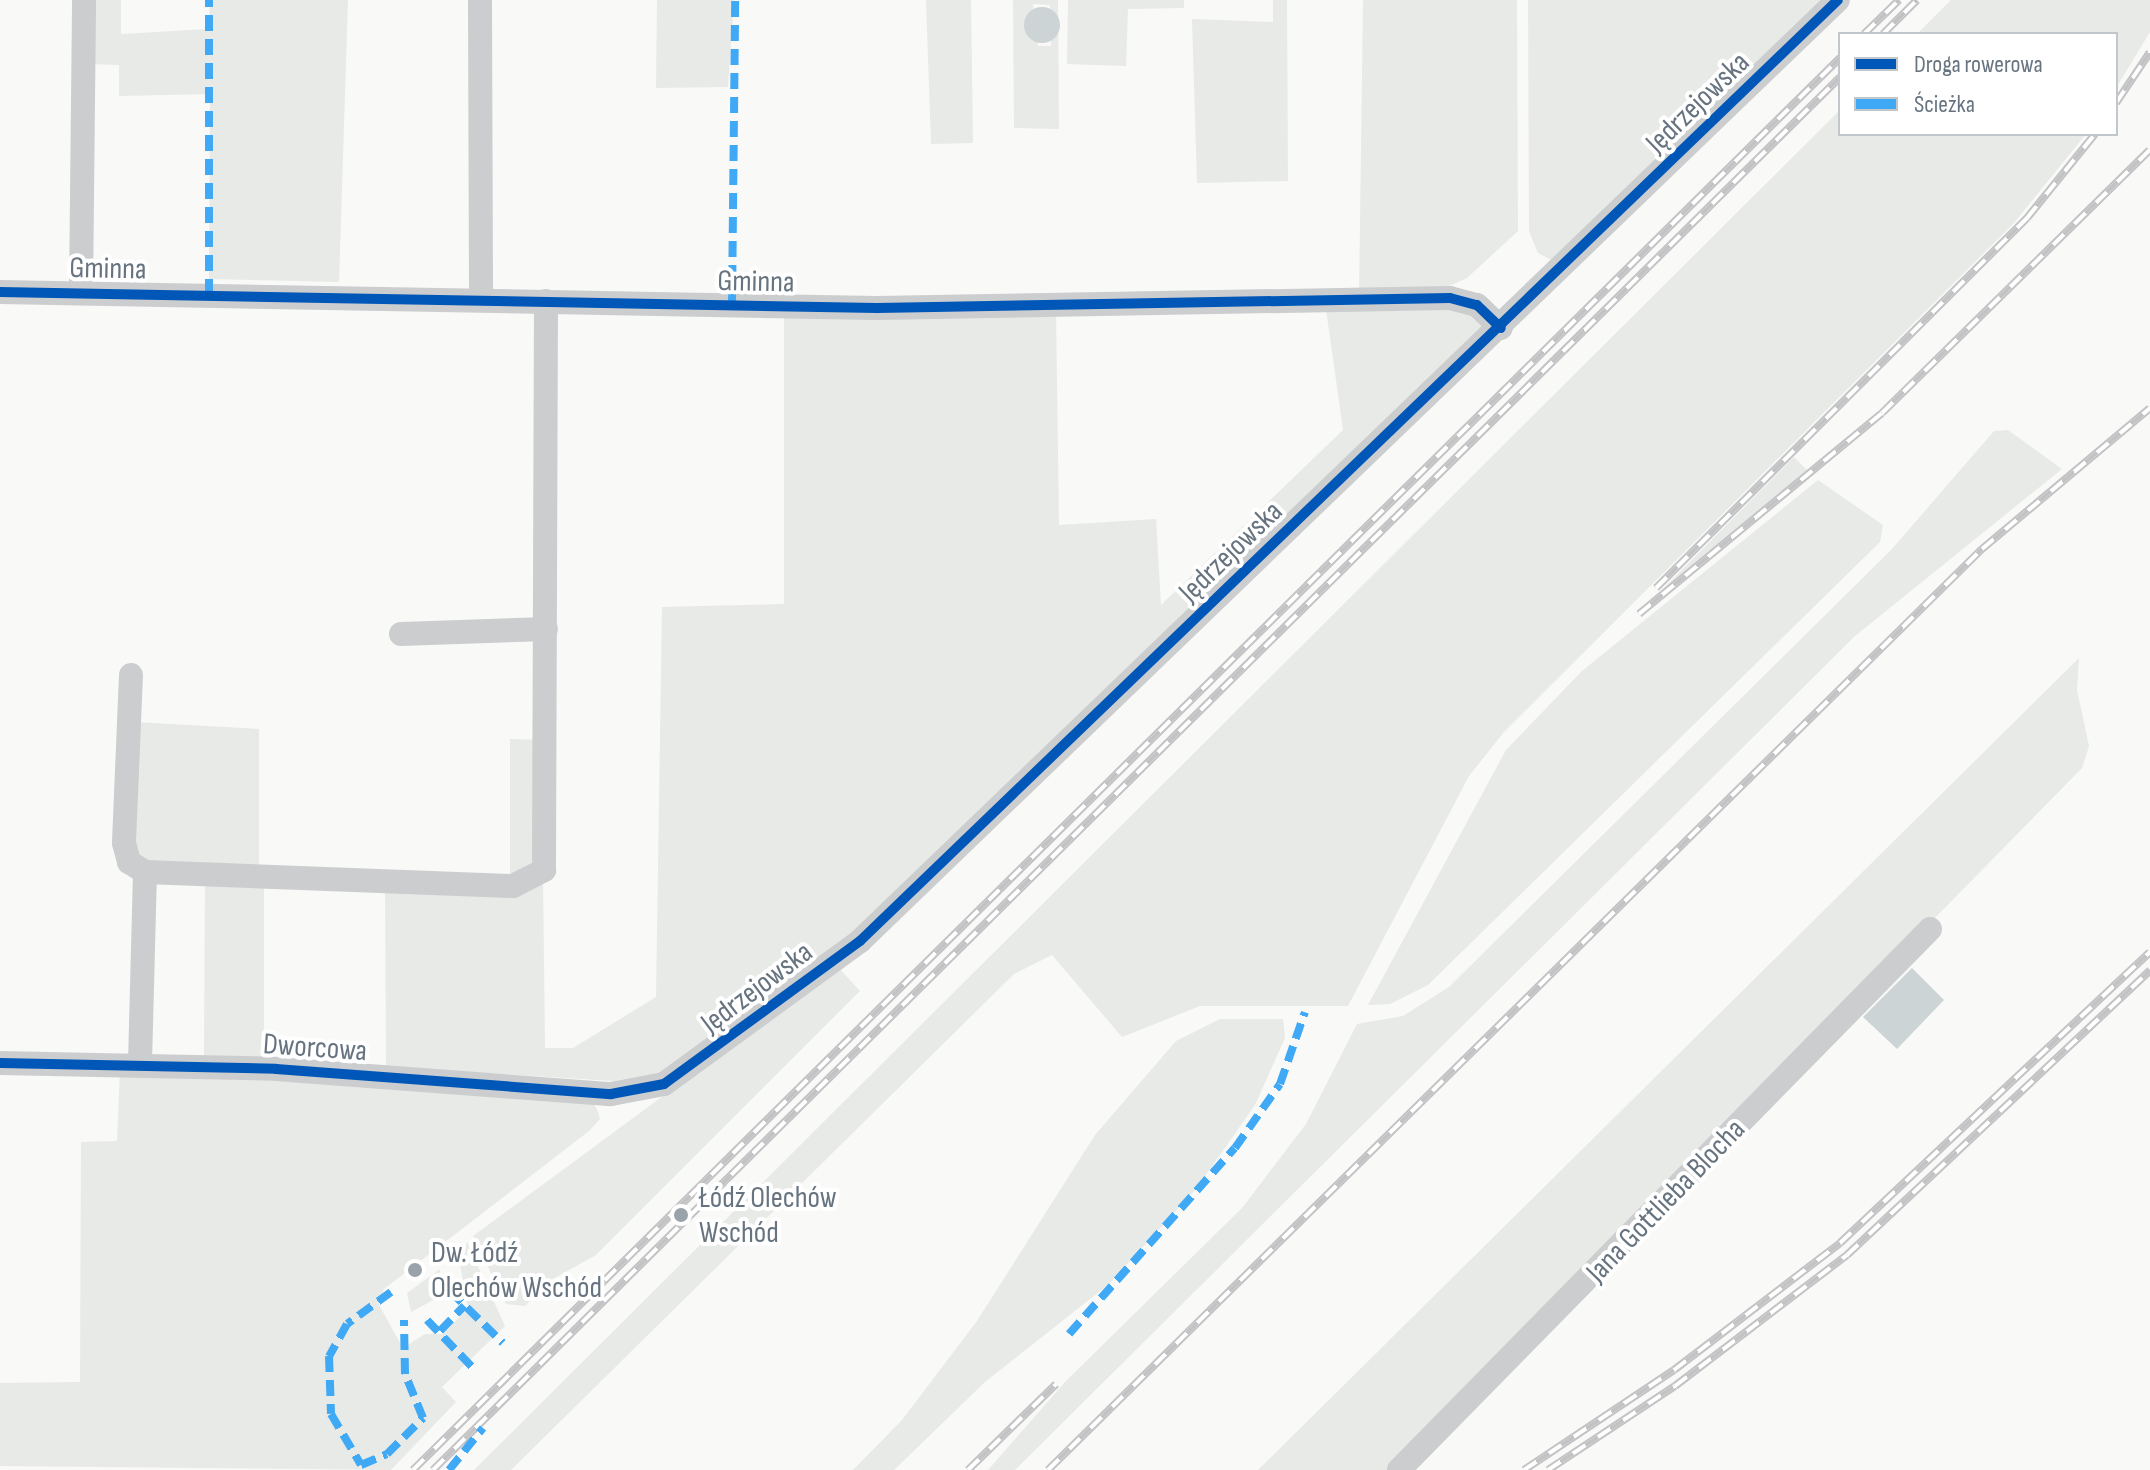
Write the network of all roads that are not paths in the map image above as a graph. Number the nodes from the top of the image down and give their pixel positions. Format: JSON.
{"nodes":[{"id":1,"x":84,"y":0,"type":"edge"},
{"id":2,"x":480,"y":0,"type":"edge"},
{"id":3,"x":1838,"y":0,"type":"edge"},
{"id":4,"x":0,"y":292,"type":"edge"},
{"id":5,"x":81,"y":293,"type":"junction"},
{"id":6,"x":481,"y":298,"type":"junction"},
{"id":7,"x":546,"y":301,"type":"junction"},
{"id":8,"x":1501,"y":328,"type":"junction"},
{"id":9,"x":546,"y":629,"type":"junction"},
{"id":10,"x":401,"y":634,"type":"dead end"},
{"id":11,"x":131,"y":675,"type":"dead end"},
{"id":12,"x":145,"y":872,"type":"junction"},
{"id":13,"x":1930,"y":929,"type":"dead end"},
{"id":14,"x":0,"y":1063,"type":"edge"},
{"id":15,"x":140,"y":1063,"type":"junction"},
{"id":16,"x":625,"y":1094,"type":"joint"},
{"id":17,"x":1399,"y":1470,"type":"edge"}],
"edges":[{"from":1,"to":5,"type":"street"},
{"from":2,"to":6,"type":"street"},
{"from":3,"to":8,"type":"street","name":"Jędrzejowska"},
{"from":4,"to":5,"type":"street","name":"Gminna"},
{"from":5,"to":6,"type":"street","name":"Gminna"},
{"from":6,"to":7,"type":"street","name":"Gminna"},
{"from":7,"to":8,"type":"street","name":"Gminna"},
{"from":7,"to":9,"type":"street"},
{"from":8,"to":16,"type":"street","name":"Jędrzejowska"},
{"from":9,"to":10,"type":"street"},
{"from":9,"to":12,"type":"street"},
{"from":11,"to":12,"type":"street"},
{"from":12,"to":15,"type":"street"},
{"from":13,"to":17,"type":"street","name":"Jana Gottlieba Blocha"},
{"from":14,"to":15,"type":"street","name":"Dworcowa"},
{"from":15,"to":16,"type":"street","name":"Dworcowa"}]}
